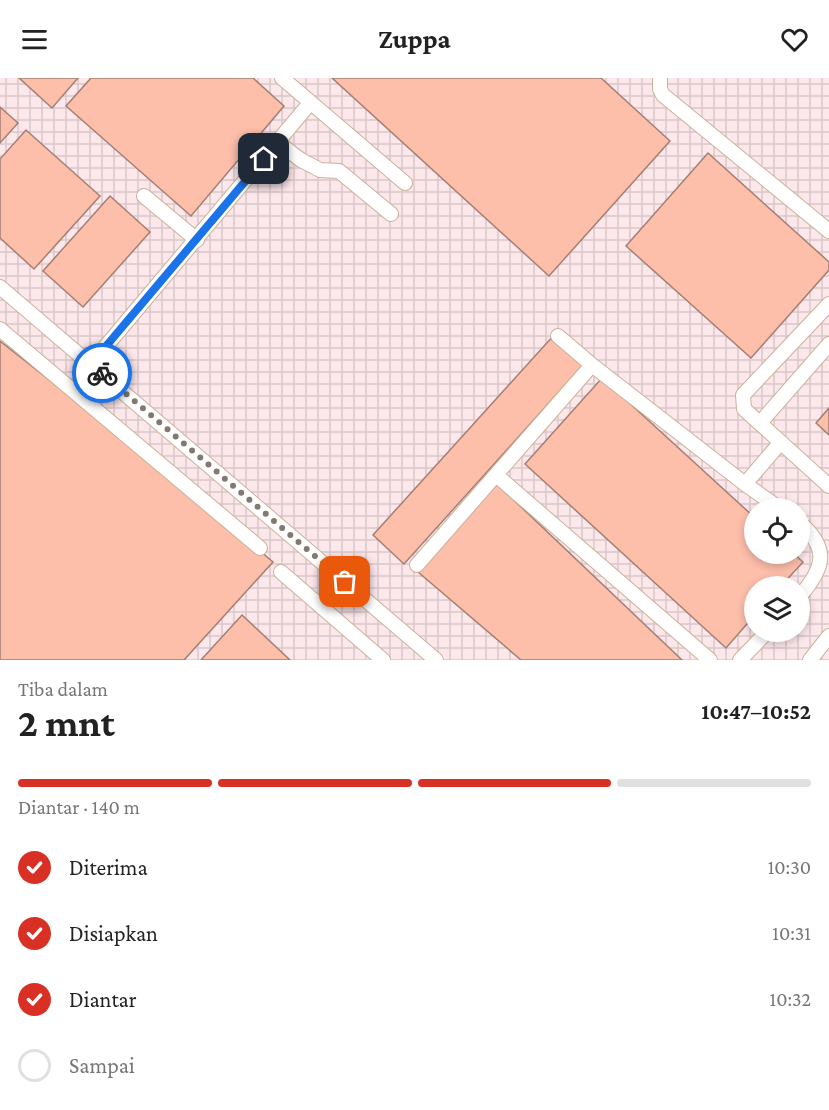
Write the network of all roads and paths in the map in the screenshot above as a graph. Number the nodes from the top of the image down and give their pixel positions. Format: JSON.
{"nodes":[{"id":1,"x":282,"y":78,"type":"edge"},
{"id":2,"x":660,"y":78,"type":"edge"},
{"id":3,"x":310,"y":103,"type":"junction"},
{"id":4,"x":278,"y":142,"type":"junction"},
{"id":5,"x":405,"y":183,"type":"dead end"},
{"id":6,"x":144,"y":196,"type":"dead end"},
{"id":7,"x":391,"y":214,"type":"dead end"},
{"id":8,"x":829,"y":231,"type":"edge"},
{"id":9,"x":197,"y":240,"type":"junction"},
{"id":10,"x":2,"y":292,"type":"edge"},
{"id":11,"x":829,"y":304,"type":"edge"},
{"id":12,"x":0,"y":328,"type":"edge"},
{"id":13,"x":558,"y":336,"type":"dead end"},
{"id":14,"x":829,"y":344,"type":"edge"},
{"id":15,"x":91,"y":364,"type":"junction"},
{"id":16,"x":592,"y":365,"type":"junction"},
{"id":17,"x":760,"y":423,"type":"junction"},
{"id":18,"x":781,"y":442,"type":"junction"},
{"id":19,"x":496,"y":475,"type":"junction"},
{"id":20,"x":745,"y":484,"type":"junction"},
{"id":21,"x":829,"y":486,"type":"edge"},
{"id":22,"x":765,"y":498,"type":"edge"},
{"id":23,"x":810,"y":530,"type":"edge"},
{"id":24,"x":260,"y":548,"type":"dead end"},
{"id":25,"x":417,"y":565,"type":"dead end"},
{"id":26,"x":281,"y":572,"type":"dead end"},
{"id":27,"x":810,"y":584,"type":"edge"},
{"id":28,"x":829,"y":636,"type":"edge"},
{"id":29,"x":757,"y":642,"type":"edge"},
{"id":30,"x":383,"y":660,"type":"edge"},
{"id":31,"x":436,"y":660,"type":"edge"},
{"id":32,"x":710,"y":660,"type":"edge"},
{"id":33,"x":740,"y":660,"type":"edge"},
{"id":34,"x":810,"y":660,"type":"edge"}],
"edges":[{"from":1,"to":3,"type":"lane"},
{"from":2,"to":8,"type":"lane"},
{"from":3,"to":4,"type":"lane"},
{"from":3,"to":5,"type":"lane"},
{"from":4,"to":7,"type":"lane"},
{"from":4,"to":9,"type":"lane"},
{"from":6,"to":9,"type":"lane"},
{"from":9,"to":15,"type":"lane"},
{"from":10,"to":15,"type":"lane"},
{"from":11,"to":17,"type":"lane"},
{"from":12,"to":24,"type":"lane"},
{"from":13,"to":16,"type":"lane"},
{"from":14,"to":17,"type":"lane"},
{"from":15,"to":31,"type":"lane"},
{"from":16,"to":19,"type":"lane"},
{"from":16,"to":20,"type":"lane"},
{"from":17,"to":18,"type":"lane"},
{"from":18,"to":20,"type":"lane"},
{"from":18,"to":21,"type":"lane"},
{"from":19,"to":25,"type":"lane"},
{"from":19,"to":32,"type":"lane"},
{"from":20,"to":22,"type":"lane"},
{"from":23,"to":27,"type":"lane"},
{"from":26,"to":30,"type":"lane"},
{"from":28,"to":34,"type":"lane"},
{"from":29,"to":33,"type":"lane"}]}
